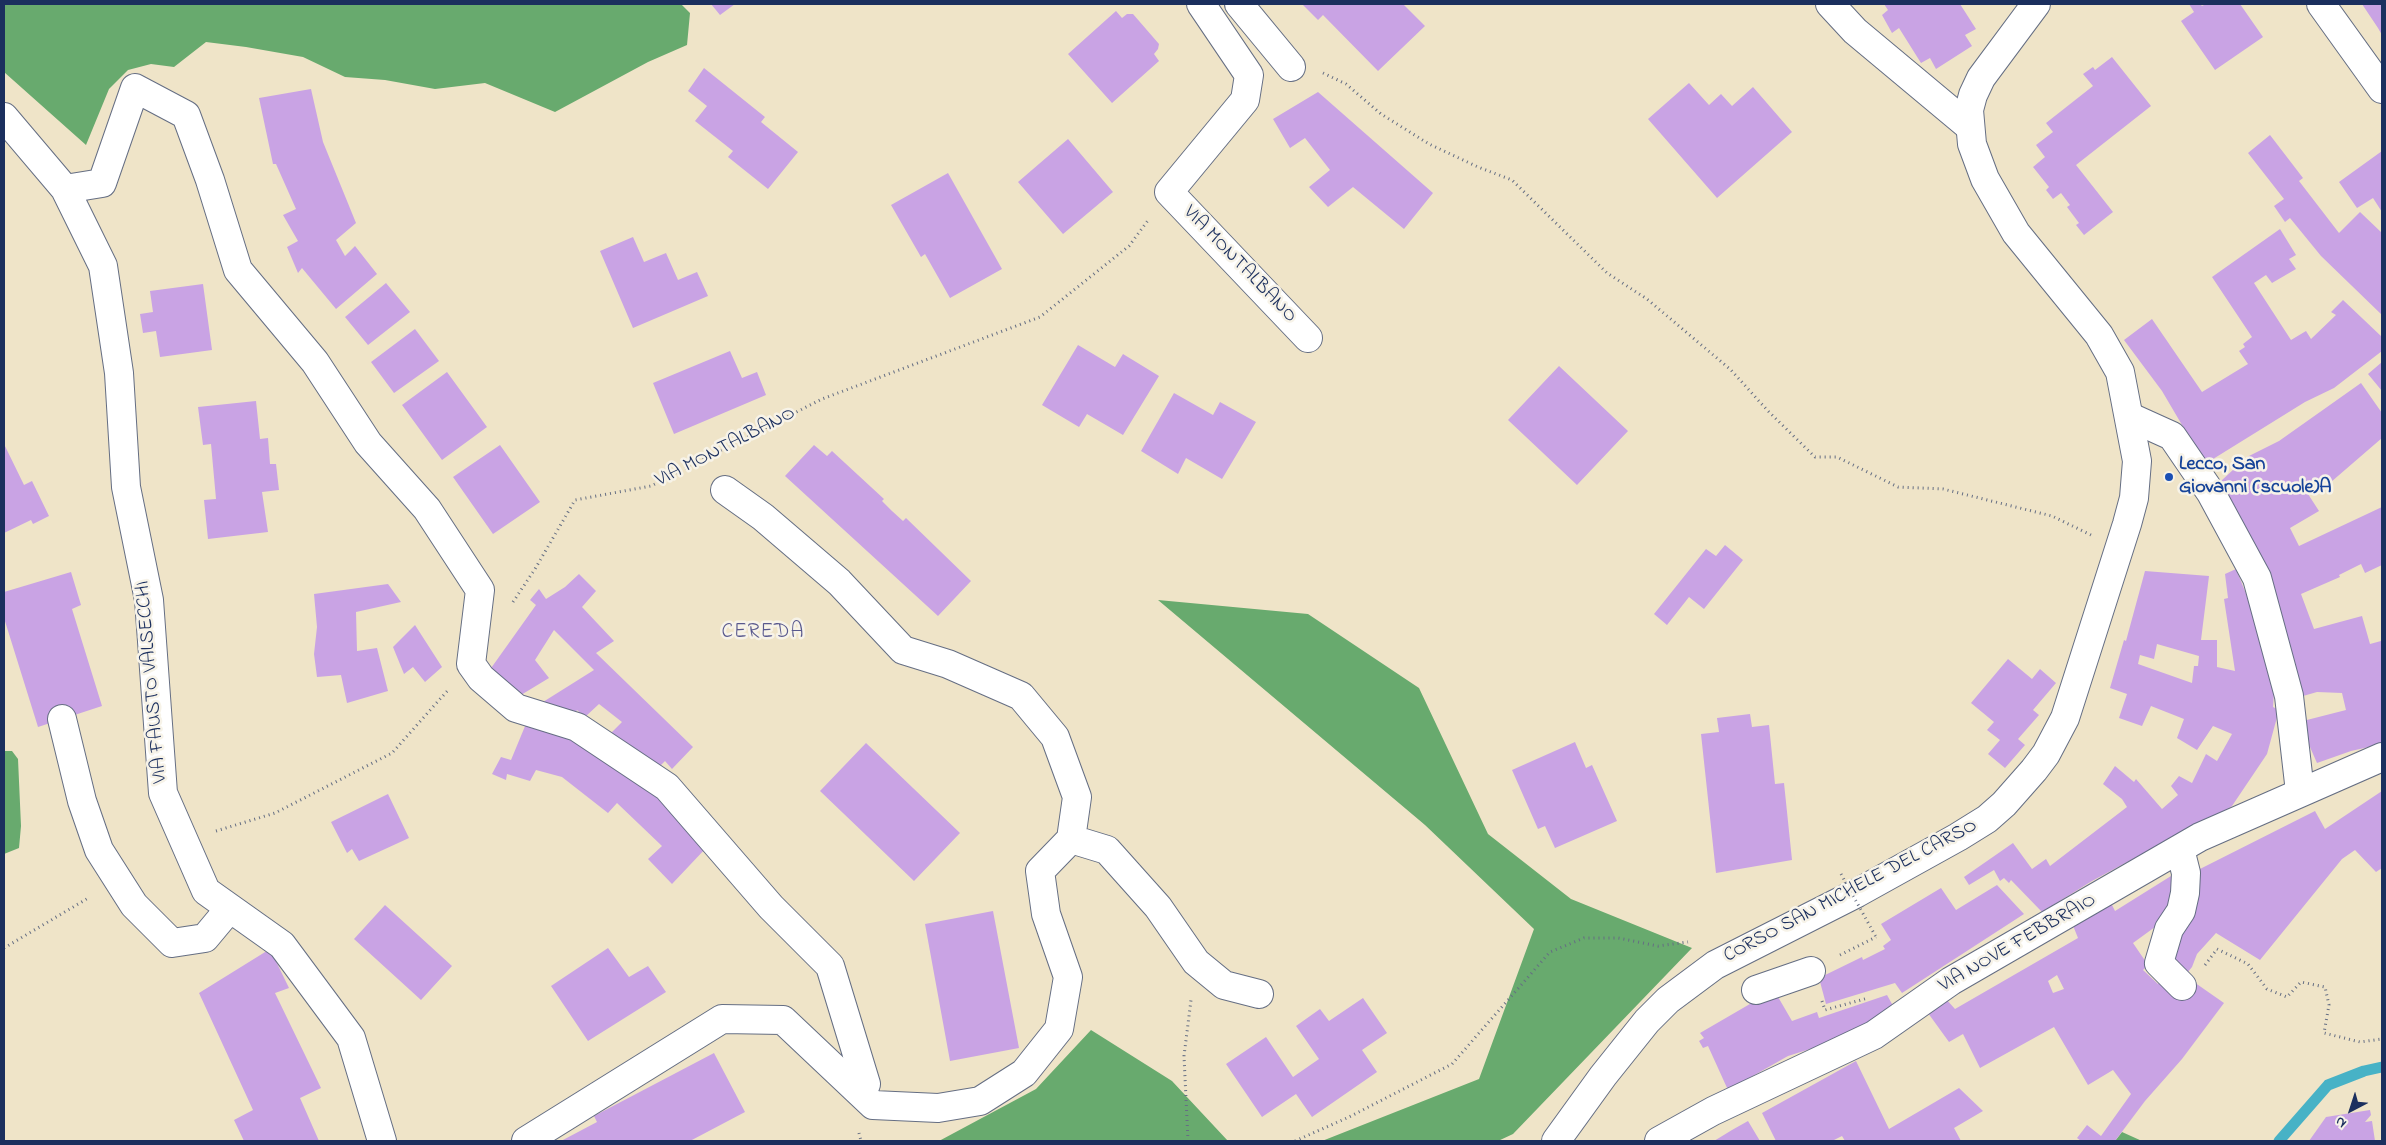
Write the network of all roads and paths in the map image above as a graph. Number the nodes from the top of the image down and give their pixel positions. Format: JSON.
{"nodes":[{"id":1,"x":1201,"y":4,"type":"edge"},
{"id":2,"x":1239,"y":4,"type":"edge"},
{"id":3,"x":1830,"y":4,"type":"edge"},
{"id":4,"x":2036,"y":4,"type":"edge"},
{"id":5,"x":2321,"y":4,"type":"edge"},
{"id":6,"x":1291,"y":67,"type":"joint"},
{"id":7,"x":2382,"y":89,"type":"edge"},
{"id":8,"x":4,"y":116,"type":"edge"},
{"id":9,"x":1970,"y":127,"type":"junction"},
{"id":10,"x":65,"y":189,"type":"junction"},
{"id":11,"x":1168,"y":192,"type":"junction"},
{"id":12,"x":1308,"y":338,"type":"dead end"},
{"id":13,"x":2130,"y":417,"type":"junction"},
{"id":14,"x":725,"y":490,"type":"dead end"},
{"id":15,"x":2127,"y":524,"type":"junction"},
{"id":16,"x":508,"y":609,"type":"dead end"},
{"id":17,"x":471,"y":664,"type":"junction"},
{"id":18,"x":62,"y":719,"type":"dead end"},
{"id":19,"x":2382,"y":757,"type":"edge"},
{"id":20,"x":2300,"y":792,"type":"junction"},
{"id":21,"x":1070,"y":839,"type":"junction"},
{"id":22,"x":184,"y":842,"type":"junction"},
{"id":23,"x":2180,"y":849,"type":"junction"},
{"id":24,"x":1841,"y":874,"type":"dead end"},
{"id":25,"x":119,"y":881,"type":"junction"},
{"id":26,"x":230,"y":908,"type":"junction"},
{"id":27,"x":1658,"y":946,"type":"dead end"},
{"id":28,"x":4,"y":948,"type":"edge"},
{"id":29,"x":1196,"y":962,"type":"junction"},
{"id":30,"x":1810,"y":970,"type":"junction"},
{"id":31,"x":2182,"y":986,"type":"joint"},
{"id":32,"x":1756,"y":990,"type":"dead end"},
{"id":33,"x":1259,"y":994,"type":"dead end"},
{"id":34,"x":1911,"y":1009,"type":"junction"},
{"id":35,"x":2382,"y":1039,"type":"edge"},
{"id":36,"x":862,"y":1094,"type":"junction"},
{"id":37,"x":382,"y":1141,"type":"edge"},
{"id":38,"x":526,"y":1141,"type":"edge"},
{"id":39,"x":1188,"y":1141,"type":"edge"},
{"id":40,"x":1295,"y":1141,"type":"edge"},
{"id":41,"x":1556,"y":1141,"type":"edge"},
{"id":42,"x":1659,"y":1141,"type":"edge"}],
"edges":[{"from":1,"to":11,"type":"street","name":"VIA MONTALBANO"},
{"from":2,"to":6,"type":"street"},
{"from":3,"to":9,"type":"street"},
{"from":4,"to":9,"type":"street","name":"CORSO SAN MICHELE DEL CARSO"},
{"from":5,"to":7,"type":"street"},
{"from":6,"to":15,"type":"path"},
{"from":8,"to":10,"type":"street","name":"VIA FAUSTO VALSECCHI"},
{"from":9,"to":13,"type":"street","name":"CORSO SAN MICHELE DEL CARSO"},
{"from":10,"to":17,"type":"street"},
{"from":10,"to":22,"type":"street","name":"VIA FAUSTO VALSECCHI"},
{"from":11,"to":12,"type":"street","name":"VIA MONTALBANO"},
{"from":11,"to":16,"type":"path","name":"VIA MONTALBANO"},
{"from":13,"to":15,"type":"street","name":"CORSO SAN MICHELE DEL CARSO"},
{"from":13,"to":20,"type":"street"},
{"from":14,"to":21,"type":"street"},
{"from":15,"to":41,"type":"street","name":"CORSO SAN MICHELE DEL CARSO"},
{"from":17,"to":22,"type":"path"},
{"from":17,"to":36,"type":"street"},
{"from":18,"to":25,"type":"street"},
{"from":19,"to":20,"type":"street","name":"VIA NOVE FEBBRAIO"},
{"from":20,"to":23,"type":"street","name":"VIA NOVE FEBBRAIO"},
{"from":21,"to":29,"type":"street"},
{"from":21,"to":36,"type":"street"},
{"from":22,"to":26,"type":"street","name":"VIA FAUSTO VALSECCHI"},
{"from":23,"to":31,"type":"street"},
{"from":23,"to":34,"type":"street","name":"VIA NOVE FEBBRAIO"},
{"from":24,"to":30,"type":"path","bridge":true},
{"from":25,"to":26,"type":"street"},
{"from":25,"to":28,"type":"path"},
{"from":26,"to":37,"type":"street","name":"VIA FAUSTO VALSECCHI"},
{"from":27,"to":40,"type":"path"},
{"from":29,"to":33,"type":"street"},
{"from":29,"to":39,"type":"path"},
{"from":30,"to":32,"type":"street"},
{"from":30,"to":34,"type":"path"},
{"from":31,"to":35,"type":"path"},
{"from":34,"to":42,"type":"street","name":"VIA NOVE FEBBRAIO"},
{"from":36,"to":38,"type":"street"}]}
